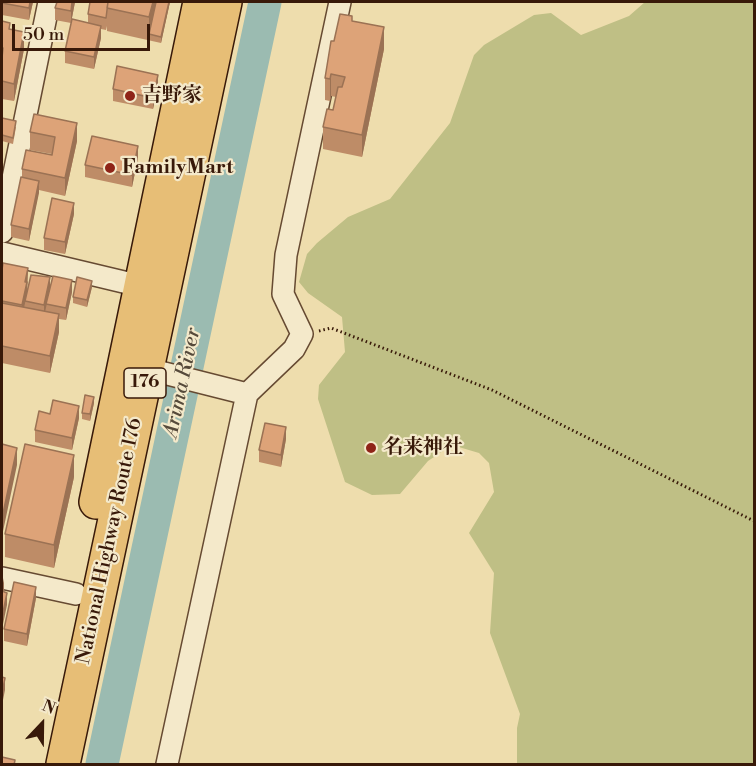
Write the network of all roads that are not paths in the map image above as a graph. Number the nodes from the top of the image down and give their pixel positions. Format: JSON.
{"nodes":[{"id":1,"x":49,"y":2,"type":"edge"},
{"id":2,"x":200,"y":2,"type":"edge"},
{"id":3,"x":225,"y":2,"type":"edge"},
{"id":4,"x":340,"y":2,"type":"edge"},
{"id":5,"x":2,"y":232,"type":"edge"},
{"id":6,"x":2,"y":253,"type":"edge"},
{"id":7,"x":153,"y":289,"type":"junction"},
{"id":8,"x":156,"y":371,"type":"junction"},
{"id":9,"x":247,"y":394,"type":"junction"},
{"id":10,"x":2,"y":578,"type":"edge"},
{"id":11,"x":76,"y":594,"type":"junction"},
{"id":12,"x":40,"y":765,"type":"edge"},
{"id":13,"x":63,"y":765,"type":"edge"},
{"id":14,"x":167,"y":765,"type":"edge"}],
"edges":[{"from":1,"to":5,"type":"street"},
{"from":2,"to":7,"type":"highway","name":"National Highway Route 176","number":"176"},
{"from":3,"to":7,"type":"highway","name":"National Highway Route 176","number":"176"},
{"from":4,"to":9,"type":"street"},
{"from":6,"to":7,"type":"street"},
{"from":7,"to":8,"type":"highway","name":"National Highway Route 176","number":"176"},
{"from":7,"to":11,"type":"highway","name":"National Highway Route 176","number":"176"},
{"from":8,"to":9,"type":"street"},
{"from":8,"to":13,"type":"highway","name":"National Highway Route 176","number":"176"},
{"from":9,"to":14,"type":"street"},
{"from":10,"to":11,"type":"street"},
{"from":11,"to":12,"type":"highway","name":"National Highway Route 176","number":"176"}]}
